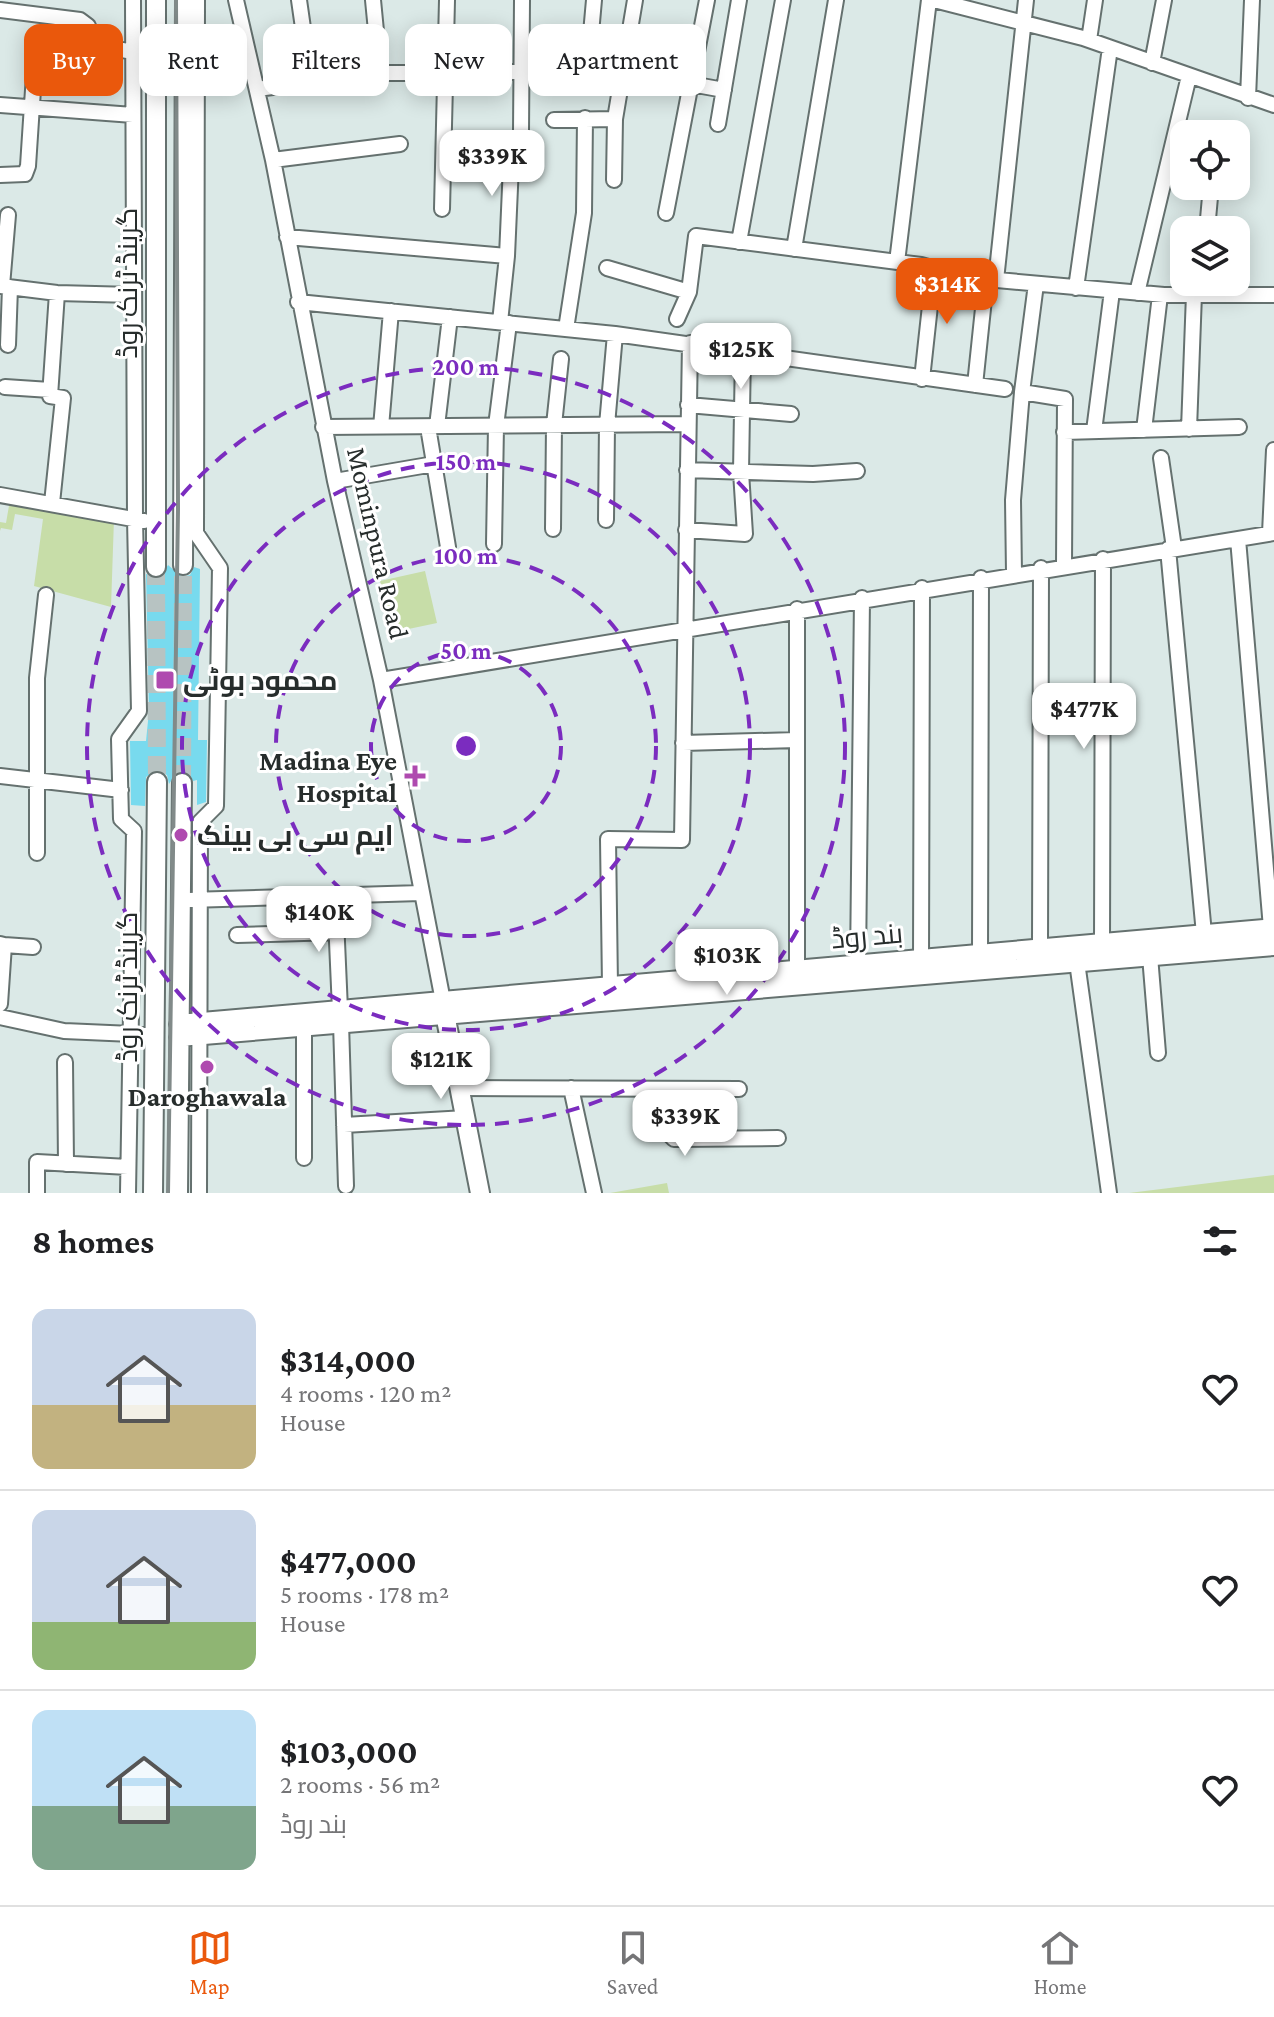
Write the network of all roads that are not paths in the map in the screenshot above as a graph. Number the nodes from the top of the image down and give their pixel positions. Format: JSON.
{"nodes":[{"id":1,"x":133,"y":0,"type":"edge"},
{"id":2,"x":156,"y":0,"type":"edge"},
{"id":3,"x":185,"y":0,"type":"edge"},
{"id":4,"x":197,"y":0,"type":"edge"},
{"id":5,"x":236,"y":0,"type":"edge"},
{"id":6,"x":299,"y":0,"type":"edge"},
{"id":7,"x":373,"y":0,"type":"edge"},
{"id":8,"x":447,"y":0,"type":"edge"},
{"id":9,"x":522,"y":0,"type":"edge"},
{"id":10,"x":594,"y":0,"type":"edge"},
{"id":11,"x":635,"y":0,"type":"edge"},
{"id":12,"x":707,"y":0,"type":"edge"},
{"id":13,"x":739,"y":0,"type":"edge"},
{"id":14,"x":783,"y":0,"type":"edge"},
{"id":15,"x":836,"y":0,"type":"edge"},
{"id":16,"x":932,"y":0,"type":"edge"},
{"id":17,"x":1026,"y":0,"type":"edge"},
{"id":18,"x":1095,"y":0,"type":"edge"},
{"id":19,"x":1164,"y":0,"type":"edge"},
{"id":20,"x":1252,"y":0,"type":"edge"},
{"id":21,"x":0,"y":10,"type":"edge"},
{"id":22,"x":1023,"y":22,"type":"junction"},
{"id":23,"x":302,"y":24,"type":"edge"},
{"id":24,"x":375,"y":24,"type":"edge"},
{"id":25,"x":447,"y":24,"type":"edge"},
{"id":26,"x":592,"y":24,"type":"edge"},
{"id":27,"x":702,"y":24,"type":"edge"},
{"id":28,"x":1089,"y":40,"type":"junction"},
{"id":29,"x":1110,"y":48,"type":"junction"},
{"id":30,"x":133,"y":52,"type":"junction"},
{"id":31,"x":1152,"y":63,"type":"junction"},
{"id":32,"x":512,"y":72,"type":"edge"},
{"id":33,"x":522,"y":72,"type":"junction"},
{"id":34,"x":1189,"y":76,"type":"junction"},
{"id":35,"x":706,"y":87,"type":"edge"},
{"id":36,"x":263,"y":88,"type":"edge"},
{"id":37,"x":257,"y":89,"type":"junction"},
{"id":38,"x":724,"y":90,"type":"junction"},
{"id":39,"x":34,"y":96,"type":"edge"},
{"id":40,"x":445,"y":96,"type":"edge"},
{"id":41,"x":689,"y":96,"type":"edge"},
{"id":42,"x":1248,"y":98,"type":"junction"},
{"id":43,"x":0,"y":105,"type":"edge"},
{"id":44,"x":1274,"y":105,"type":"edge"},
{"id":45,"x":33,"y":107,"type":"junction"},
{"id":46,"x":133,"y":115,"type":"junction"},
{"id":47,"x":585,"y":118,"type":"junction"},
{"id":48,"x":615,"y":119,"type":"junction"},
{"id":49,"x":554,"y":120,"type":"dead end"},
{"id":50,"x":718,"y":124,"type":"dead end"},
{"id":51,"x":400,"y":144,"type":"dead end"},
{"id":52,"x":273,"y":160,"type":"junction"},
{"id":53,"x":0,"y":175,"type":"edge"},
{"id":54,"x":614,"y":180,"type":"dead end"},
{"id":55,"x":442,"y":209,"type":"dead end"},
{"id":56,"x":666,"y":213,"type":"dead end"},
{"id":57,"x":8,"y":215,"type":"dead end"},
{"id":58,"x":287,"y":237,"type":"junction"},
{"id":59,"x":739,"y":242,"type":"junction"},
{"id":60,"x":794,"y":249,"type":"junction"},
{"id":61,"x":507,"y":256,"type":"junction"},
{"id":62,"x":897,"y":262,"type":"junction"},
{"id":63,"x":607,"y":268,"type":"dead end"},
{"id":64,"x":934,"y":269,"type":"junction"},
{"id":65,"x":991,"y":280,"type":"junction"},
{"id":66,"x":1036,"y":284,"type":"junction"},
{"id":67,"x":4,"y":286,"type":"edge"},
{"id":68,"x":1076,"y":288,"type":"junction"},
{"id":69,"x":1112,"y":291,"type":"junction"},
{"id":70,"x":689,"y":292,"type":"junction"},
{"id":71,"x":57,"y":293,"type":"junction"},
{"id":72,"x":1137,"y":293,"type":"junction"},
{"id":73,"x":1250,"y":293,"type":"edge"},
{"id":74,"x":1170,"y":294,"type":"edge"},
{"id":75,"x":133,"y":295,"type":"junction"},
{"id":76,"x":1160,"y":295,"type":"junction"},
{"id":77,"x":1274,"y":295,"type":"edge"},
{"id":78,"x":1198,"y":296,"type":"edge"},
{"id":79,"x":298,"y":302,"type":"junction"},
{"id":80,"x":391,"y":311,"type":"junction"},
{"id":81,"x":450,"y":317,"type":"junction"},
{"id":82,"x":677,"y":319,"type":"dead end"},
{"id":83,"x":504,"y":322,"type":"junction"},
{"id":84,"x":566,"y":329,"type":"junction"},
{"id":85,"x":615,"y":334,"type":"junction"},
{"id":86,"x":690,"y":343,"type":"junction"},
{"id":87,"x":8,"y":345,"type":"dead end"},
{"id":88,"x":743,"y":351,"type":"junction"},
{"id":89,"x":154,"y":355,"type":"junction"},
{"id":90,"x":186,"y":357,"type":"junction"},
{"id":91,"x":561,"y":359,"type":"dead end"},
{"id":92,"x":922,"y":379,"type":"junction"},
{"id":93,"x":975,"y":385,"type":"junction"},
{"id":94,"x":5,"y":387,"type":"dead end"},
{"id":95,"x":1005,"y":389,"type":"dead end"},
{"id":96,"x":50,"y":390,"type":"junction"},
{"id":97,"x":1022,"y":392,"type":"junction"},
{"id":98,"x":688,"y":405,"type":"junction"},
{"id":99,"x":740,"y":410,"type":"junction"},
{"id":100,"x":791,"y":414,"type":"dead end"},
{"id":101,"x":688,"y":424,"type":"junction"},
{"id":102,"x":554,"y":425,"type":"junction"},
{"id":103,"x":607,"y":425,"type":"junction"},
{"id":104,"x":432,"y":426,"type":"junction"},
{"id":105,"x":496,"y":426,"type":"junction"},
{"id":106,"x":323,"y":427,"type":"junction"},
{"id":107,"x":381,"y":427,"type":"junction"},
{"id":108,"x":1239,"y":427,"type":"dead end"},
{"id":109,"x":1189,"y":429,"type":"junction"},
{"id":110,"x":1144,"y":430,"type":"junction"},
{"id":111,"x":1094,"y":431,"type":"junction"},
{"id":112,"x":1064,"y":432,"type":"junction"},
{"id":113,"x":1274,"y":450,"type":"edge"},
{"id":114,"x":1161,"y":458,"type":"dead end"},
{"id":115,"x":434,"y":464,"type":"junction"},
{"id":116,"x":687,"y":470,"type":"junction"},
{"id":117,"x":857,"y":471,"type":"dead end"},
{"id":118,"x":741,"y":472,"type":"junction"},
{"id":119,"x":335,"y":481,"type":"junction"},
{"id":120,"x":0,"y":495,"type":"edge"},
{"id":121,"x":52,"y":503,"type":"junction"},
{"id":122,"x":135,"y":519,"type":"junction"},
{"id":123,"x":606,"y":520,"type":"dead end"},
{"id":124,"x":156,"y":522,"type":"junction"},
{"id":125,"x":553,"y":529,"type":"dead end"},
{"id":126,"x":686,"y":530,"type":"junction"},
{"id":127,"x":1272,"y":533,"type":"edge"},
{"id":128,"x":1238,"y":539,"type":"junction"},
{"id":129,"x":494,"y":544,"type":"dead end"},
{"id":130,"x":448,"y":547,"type":"dead end"},
{"id":131,"x":1171,"y":548,"type":"junction"},
{"id":132,"x":1103,"y":559,"type":"junction"},
{"id":133,"x":183,"y":565,"type":"tunnel mouth"},
{"id":134,"x":1064,"y":565,"type":"junction"},
{"id":135,"x":156,"y":567,"type":"tunnel mouth"},
{"id":136,"x":1041,"y":568,"type":"junction"},
{"id":137,"x":1014,"y":573,"type":"junction"},
{"id":138,"x":981,"y":578,"type":"junction"},
{"id":139,"x":922,"y":588,"type":"junction"},
{"id":140,"x":46,"y":595,"type":"dead end"},
{"id":141,"x":862,"y":598,"type":"junction"},
{"id":142,"x":797,"y":609,"type":"junction"},
{"id":143,"x":684,"y":628,"type":"junction"},
{"id":144,"x":381,"y":680,"type":"junction"},
{"id":145,"x":797,"y":740,"type":"junction"},
{"id":146,"x":683,"y":743,"type":"junction"},
{"id":147,"x":0,"y":776,"type":"edge"},
{"id":148,"x":35,"y":781,"type":"junction"},
{"id":149,"x":157,"y":782,"type":"tunnel mouth"},
{"id":150,"x":182,"y":783,"type":"tunnel mouth"},
{"id":151,"x":121,"y":790,"type":"junction"},
{"id":152,"x":1267,"y":795,"type":"edge"},
{"id":153,"x":37,"y":853,"type":"dead end"},
{"id":154,"x":421,"y":893,"type":"junction"},
{"id":155,"x":335,"y":896,"type":"junction"},
{"id":156,"x":199,"y":900,"type":"junction"},
{"id":157,"x":179,"y":901,"type":"junction"},
{"id":158,"x":337,"y":932,"type":"junction"},
{"id":159,"x":1204,"y":934,"type":"junction"},
{"id":160,"x":1273,"y":934,"type":"edge"},
{"id":161,"x":237,"y":935,"type":"dead end"},
{"id":162,"x":1102,"y":943,"type":"junction"},
{"id":163,"x":2,"y":944,"type":"edge"},
{"id":164,"x":33,"y":947,"type":"dead end"},
{"id":165,"x":1040,"y":949,"type":"junction"},
{"id":166,"x":980,"y":954,"type":"junction"},
{"id":167,"x":1150,"y":956,"type":"junction"},
{"id":168,"x":921,"y":959,"type":"junction"},
{"id":169,"x":1077,"y":962,"type":"junction"},
{"id":170,"x":858,"y":965,"type":"junction"},
{"id":171,"x":797,"y":970,"type":"junction"},
{"id":172,"x":610,"y":986,"type":"junction"},
{"id":173,"x":0,"y":1004,"type":"edge"},
{"id":174,"x":444,"y":1008,"type":"junction"},
{"id":175,"x":0,"y":1017,"type":"edge"},
{"id":176,"x":341,"y":1017,"type":"junction"},
{"id":177,"x":304,"y":1026,"type":"junction"},
{"id":178,"x":188,"y":1030,"type":"junction"},
{"id":179,"x":155,"y":1035,"type":"junction"},
{"id":180,"x":130,"y":1036,"type":"junction"},
{"id":181,"x":1158,"y":1053,"type":"dead end"},
{"id":182,"x":65,"y":1062,"type":"dead end"},
{"id":183,"x":460,"y":1088,"type":"junction"},
{"id":184,"x":571,"y":1088,"type":"junction"},
{"id":185,"x":667,"y":1089,"type":"junction"},
{"id":186,"x":739,"y":1089,"type":"dead end"},
{"id":187,"x":466,"y":1118,"type":"junction"},
{"id":188,"x":344,"y":1125,"type":"junction"},
{"id":189,"x":778,"y":1138,"type":"dead end"},
{"id":190,"x":304,"y":1158,"type":"dead end"},
{"id":191,"x":66,"y":1164,"type":"junction"},
{"id":192,"x":128,"y":1167,"type":"junction"},
{"id":193,"x":346,"y":1186,"type":"dead end"},
{"id":194,"x":37,"y":1193,"type":"edge"},
{"id":195,"x":128,"y":1193,"type":"edge"},
{"id":196,"x":153,"y":1193,"type":"edge"},
{"id":197,"x":178,"y":1193,"type":"edge"},
{"id":198,"x":199,"y":1193,"type":"edge"},
{"id":199,"x":480,"y":1193,"type":"edge"},
{"id":200,"x":594,"y":1193,"type":"edge"},
{"id":201,"x":1109,"y":1193,"type":"edge"}],
"edges":[{"from":1,"to":30,"type":"street"},
{"from":2,"to":89,"type":"main road","name":"گرینڈ ٹرنک روڈ"},
{"from":3,"to":90,"type":"main road","name":"گرینڈ ٹرنک روڈ"},
{"from":4,"to":156,"type":"street"},
{"from":5,"to":37,"type":"street","name":"Mominpura Road"},
{"from":6,"to":23,"type":"street"},
{"from":7,"to":24,"type":"street"},
{"from":8,"to":25,"type":"street"},
{"from":9,"to":33,"type":"street"},
{"from":10,"to":26,"type":"street"},
{"from":11,"to":48,"type":"street"},
{"from":12,"to":27,"type":"street"},
{"from":13,"to":38,"type":"street"},
{"from":14,"to":59,"type":"street"},
{"from":15,"to":60,"type":"street"},
{"from":16,"to":22,"type":"street"},
{"from":16,"to":62,"type":"street"},
{"from":17,"to":22,"type":"street"},
{"from":18,"to":28,"type":"street"},
{"from":19,"to":31,"type":"street"},
{"from":20,"to":42,"type":"street"},
{"from":21,"to":30,"type":"street"},
{"from":22,"to":28,"type":"street"},
{"from":22,"to":65,"type":"street"},
{"from":28,"to":29,"type":"street"},
{"from":29,"to":31,"type":"street"},
{"from":29,"to":68,"type":"street"},
{"from":30,"to":46,"type":"street"},
{"from":31,"to":34,"type":"street"},
{"from":32,"to":33,"type":"street"},
{"from":33,"to":61,"type":"street"},
{"from":34,"to":42,"type":"street"},
{"from":34,"to":72,"type":"street"},
{"from":35,"to":38,"type":"street"},
{"from":36,"to":37,"type":"street"},
{"from":37,"to":52,"type":"street","name":"Mominpura Road"},
{"from":38,"to":50,"type":"street"},
{"from":39,"to":45,"type":"street"},
{"from":40,"to":55,"type":"street"},
{"from":41,"to":56,"type":"street"},
{"from":42,"to":44,"type":"street"},
{"from":43,"to":45,"type":"street"},
{"from":45,"to":46,"type":"street"},
{"from":45,"to":53,"type":"street"},
{"from":46,"to":75,"type":"street"},
{"from":47,"to":48,"type":"street"},
{"from":47,"to":49,"type":"street"},
{"from":47,"to":84,"type":"street"},
{"from":48,"to":54,"type":"street"},
{"from":51,"to":52,"type":"street"},
{"from":52,"to":58,"type":"street","name":"Mominpura Road"},
{"from":57,"to":67,"type":"street"},
{"from":58,"to":61,"type":"street"},
{"from":58,"to":79,"type":"street","name":"Mominpura Road"},
{"from":59,"to":60,"type":"street"},
{"from":59,"to":70,"type":"street"},
{"from":60,"to":62,"type":"street"},
{"from":61,"to":83,"type":"street"},
{"from":62,"to":64,"type":"street"},
{"from":63,"to":70,"type":"street"},
{"from":64,"to":65,"type":"street"},
{"from":64,"to":92,"type":"street"},
{"from":65,"to":66,"type":"street"},
{"from":65,"to":93,"type":"street"},
{"from":66,"to":68,"type":"street"},
{"from":66,"to":97,"type":"street"},
{"from":67,"to":71,"type":"street"},
{"from":67,"to":87,"type":"street"},
{"from":68,"to":69,"type":"street"},
{"from":69,"to":72,"type":"street"},
{"from":69,"to":111,"type":"street"},
{"from":70,"to":82,"type":"street"},
{"from":71,"to":75,"type":"street"},
{"from":71,"to":96,"type":"street"},
{"from":72,"to":76,"type":"street"},
{"from":73,"to":77,"type":"street"},
{"from":74,"to":76,"type":"street"},
{"from":75,"to":122,"type":"street"},
{"from":76,"to":110,"type":"street"},
{"from":78,"to":109,"type":"street"},
{"from":79,"to":80,"type":"street"},
{"from":79,"to":106,"type":"street","name":"Mominpura Road"},
{"from":80,"to":81,"type":"street"},
{"from":80,"to":107,"type":"street"},
{"from":81,"to":83,"type":"street"},
{"from":81,"to":104,"type":"street"},
{"from":83,"to":84,"type":"street"},
{"from":83,"to":105,"type":"street"},
{"from":84,"to":85,"type":"street"},
{"from":85,"to":86,"type":"street"},
{"from":85,"to":103,"type":"street"},
{"from":86,"to":88,"type":"street"},
{"from":86,"to":98,"type":"street"},
{"from":88,"to":92,"type":"street"},
{"from":88,"to":99,"type":"street"},
{"from":89,"to":90,"type":"main road"},
{"from":89,"to":124,"type":"main road","name":"گرینڈ ٹرنک روڈ"},
{"from":90,"to":133,"type":"main road","name":"گرینڈ ٹرنک روڈ"},
{"from":91,"to":102,"type":"street"},
{"from":92,"to":93,"type":"street"},
{"from":93,"to":95,"type":"street"},
{"from":94,"to":96,"type":"street"},
{"from":96,"to":121,"type":"street"},
{"from":97,"to":112,"type":"street"},
{"from":97,"to":137,"type":"street"},
{"from":98,"to":99,"type":"street"},
{"from":98,"to":101,"type":"street"},
{"from":99,"to":100,"type":"street"},
{"from":99,"to":118,"type":"street"},
{"from":101,"to":103,"type":"street"},
{"from":101,"to":116,"type":"street"},
{"from":102,"to":103,"type":"street"},
{"from":102,"to":105,"type":"street"},
{"from":102,"to":125,"type":"street"},
{"from":103,"to":123,"type":"street"},
{"from":104,"to":105,"type":"street"},
{"from":104,"to":107,"type":"street"},
{"from":104,"to":115,"type":"street"},
{"from":105,"to":129,"type":"street"},
{"from":106,"to":107,"type":"street"},
{"from":106,"to":119,"type":"street","name":"Mominpura Road"},
{"from":108,"to":109,"type":"street"},
{"from":109,"to":110,"type":"street"},
{"from":110,"to":111,"type":"street"},
{"from":111,"to":112,"type":"street"},
{"from":112,"to":134,"type":"street"},
{"from":113,"to":127,"type":"street"},
{"from":114,"to":131,"type":"street"},
{"from":115,"to":119,"type":"street"},
{"from":115,"to":130,"type":"street"},
{"from":116,"to":118,"type":"street"},
{"from":116,"to":126,"type":"street"},
{"from":117,"to":118,"type":"street"},
{"from":118,"to":126,"type":"street"},
{"from":119,"to":144,"type":"street","name":"Mominpura Road"},
{"from":120,"to":121,"type":"street"},
{"from":121,"to":122,"type":"street"},
{"from":122,"to":124,"type":"street"},
{"from":122,"to":151,"type":"street"},
{"from":124,"to":135,"type":"main road","name":"گرینڈ ٹرنک روڈ"},
{"from":126,"to":143,"type":"street"},
{"from":127,"to":128,"type":"street"},
{"from":128,"to":131,"type":"street"},
{"from":128,"to":152,"type":"street"},
{"from":131,"to":132,"type":"street"},
{"from":131,"to":159,"type":"street"},
{"from":132,"to":134,"type":"street"},
{"from":132,"to":162,"type":"street"},
{"from":134,"to":136,"type":"street"},
{"from":136,"to":137,"type":"street"},
{"from":136,"to":165,"type":"street"},
{"from":137,"to":138,"type":"street"},
{"from":138,"to":139,"type":"street"},
{"from":138,"to":166,"type":"street"},
{"from":139,"to":141,"type":"street"},
{"from":139,"to":168,"type":"street"},
{"from":140,"to":148,"type":"street"},
{"from":141,"to":142,"type":"street"},
{"from":141,"to":170,"type":"street"},
{"from":142,"to":143,"type":"street"},
{"from":142,"to":145,"type":"street"},
{"from":143,"to":144,"type":"street"},
{"from":143,"to":146,"type":"street"},
{"from":144,"to":154,"type":"street","name":"Mominpura Road"},
{"from":145,"to":146,"type":"street"},
{"from":145,"to":171,"type":"street"},
{"from":146,"to":172,"type":"street"},
{"from":147,"to":148,"type":"street"},
{"from":148,"to":151,"type":"street"},
{"from":148,"to":153,"type":"street"},
{"from":149,"to":179,"type":"main road","name":"گرینڈ ٹرنک روڈ"},
{"from":150,"to":157,"type":"main road","name":"گرینڈ ٹرنک روڈ"},
{"from":151,"to":180,"type":"street"},
{"from":152,"to":160,"type":"street"},
{"from":154,"to":155,"type":"street"},
{"from":154,"to":174,"type":"street","name":"Mominpura Road"},
{"from":155,"to":156,"type":"street"},
{"from":155,"to":158,"type":"street"},
{"from":156,"to":157,"type":"street"},
{"from":156,"to":178,"type":"street"},
{"from":157,"to":178,"type":"main road","name":"گرینڈ ٹرنک روڈ"},
{"from":158,"to":161,"type":"street"},
{"from":158,"to":176,"type":"street"},
{"from":159,"to":160,"type":"main road","name":"بند روڈ"},
{"from":159,"to":162,"type":"main road","name":"بند روڈ"},
{"from":160,"to":167,"type":"main road","name":"بند روڈ"},
{"from":162,"to":165,"type":"main road","name":"بند روڈ"},
{"from":163,"to":164,"type":"street"},
{"from":163,"to":173,"type":"street"},
{"from":165,"to":166,"type":"main road","name":"بند روڈ"},
{"from":166,"to":168,"type":"main road","name":"بند روڈ"},
{"from":167,"to":169,"type":"main road","name":"بند روڈ"},
{"from":167,"to":181,"type":"street"},
{"from":168,"to":170,"type":"main road","name":"بند روڈ"},
{"from":169,"to":174,"type":"main road","name":"بند روڈ"},
{"from":169,"to":201,"type":"street"},
{"from":170,"to":171,"type":"main road","name":"بند روڈ"},
{"from":171,"to":172,"type":"main road","name":"بند روڈ"},
{"from":172,"to":174,"type":"main road","name":"بند روڈ"},
{"from":174,"to":176,"type":"main road","name":"بند روڈ"},
{"from":174,"to":183,"type":"main road","name":"Mominpura Road"},
{"from":175,"to":180,"type":"street"},
{"from":176,"to":177,"type":"main road","name":"بند روڈ"},
{"from":176,"to":178,"type":"main road","name":"بند روڈ"},
{"from":176,"to":188,"type":"street"},
{"from":177,"to":178,"type":"main road","name":"بند روڈ"},
{"from":177,"to":190,"type":"street"},
{"from":178,"to":197,"type":"main road","name":"گرینڈ ٹرنک روڈ"},
{"from":178,"to":198,"type":"street"},
{"from":179,"to":180,"type":"street"},
{"from":179,"to":196,"type":"main road","name":"گرینڈ ٹرنک روڈ"},
{"from":180,"to":192,"type":"street"},
{"from":182,"to":191,"type":"street"},
{"from":183,"to":184,"type":"street"},
{"from":183,"to":187,"type":"main road","name":"Mominpura Road"},
{"from":184,"to":185,"type":"street"},
{"from":184,"to":200,"type":"street"},
{"from":185,"to":186,"type":"street"},
{"from":185,"to":189,"type":"street"},
{"from":187,"to":188,"type":"street"},
{"from":187,"to":199,"type":"main road","name":"Mominpura Road"},
{"from":188,"to":193,"type":"street"},
{"from":191,"to":192,"type":"street"},
{"from":191,"to":194,"type":"street"},
{"from":192,"to":195,"type":"street"}]}
